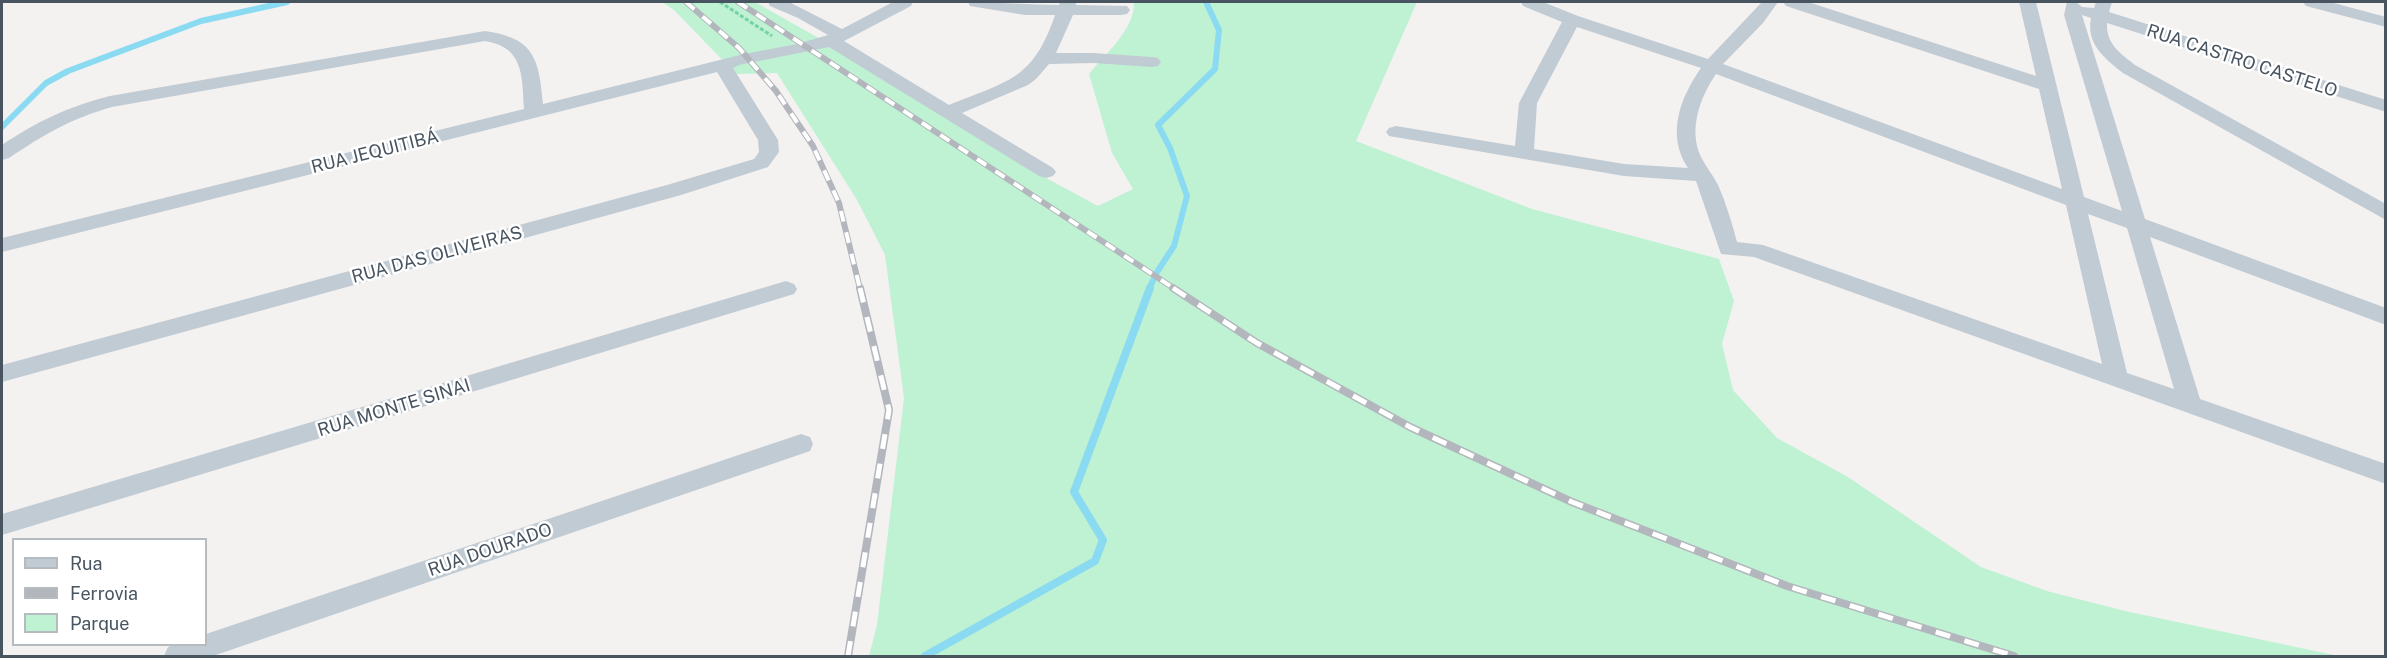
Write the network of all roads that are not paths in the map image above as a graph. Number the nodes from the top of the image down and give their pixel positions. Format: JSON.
{"nodes":[{"id":1,"x":776,"y":2,"type":"edge"},
{"id":2,"x":905,"y":2,"type":"edge"},
{"id":3,"x":976,"y":2,"type":"edge"},
{"id":4,"x":1528,"y":2,"type":"edge"},
{"id":5,"x":1770,"y":2,"type":"edge"},
{"id":6,"x":1792,"y":2,"type":"edge"},
{"id":7,"x":2028,"y":2,"type":"edge"},
{"id":8,"x":2312,"y":2,"type":"edge"},
{"id":9,"x":2068,"y":4,"type":"edge"},
{"id":10,"x":1067,"y":6,"type":"edge"},
{"id":11,"x":2102,"y":9,"type":"edge"},
{"id":12,"x":1121,"y":10,"type":"dead end"},
{"id":13,"x":1572,"y":20,"type":"junction"},
{"id":14,"x":2385,"y":22,"type":"edge"},
{"id":15,"x":836,"y":38,"type":"junction"},
{"id":16,"x":1044,"y":59,"type":"junction"},
{"id":17,"x":1152,"y":62,"type":"dead end"},
{"id":18,"x":722,"y":65,"type":"junction"},
{"id":19,"x":1712,"y":66,"type":"junction"},
{"id":20,"x":2049,"y":86,"type":"junction"},
{"id":21,"x":2385,"y":106,"type":"edge"},
{"id":22,"x":950,"y":111,"type":"junction"},
{"id":23,"x":534,"y":112,"type":"junction"},
{"id":24,"x":1396,"y":132,"type":"dead end"},
{"id":25,"x":2,"y":154,"type":"edge"},
{"id":26,"x":1524,"y":154,"type":"junction"},
{"id":27,"x":1046,"y":172,"type":"dead end"},
{"id":28,"x":1703,"y":174,"type":"junction"},
{"id":29,"x":2076,"y":202,"type":"junction"},
{"id":30,"x":2385,"y":213,"type":"edge"},
{"id":31,"x":2137,"y":224,"type":"junction"},
{"id":32,"x":2,"y":245,"type":"edge"},
{"id":33,"x":786,"y":289,"type":"dead end"},
{"id":34,"x":2385,"y":316,"type":"edge"},
{"id":35,"x":2,"y":374,"type":"edge"},
{"id":36,"x":2117,"y":378,"type":"junction"},
{"id":37,"x":2190,"y":404,"type":"junction"},
{"id":38,"x":801,"y":444,"type":"dead end"},
{"id":39,"x":2385,"y":474,"type":"edge"},
{"id":40,"x":2,"y":525,"type":"edge"},
{"id":41,"x":178,"y":657,"type":"edge"}],
"edges":[{"from":1,"to":15,"type":"street"},
{"from":2,"to":15,"type":"street","name":"RUA JEQUITIBÁ"},
{"from":3,"to":10,"type":"street"},
{"from":4,"to":13,"type":"street"},
{"from":5,"to":19,"type":"street"},
{"from":6,"to":20,"type":"street"},
{"from":7,"to":20,"type":"street"},
{"from":8,"to":14,"type":"street"},
{"from":9,"to":11,"type":"street","name":"RUA CASTRO CASTELO"},
{"from":9,"to":31,"type":"street"},
{"from":10,"to":12,"type":"street"},
{"from":10,"to":16,"type":"street"},
{"from":11,"to":21,"type":"street","name":"RUA CASTRO CASTELO"},
{"from":11,"to":30,"type":"street"},
{"from":13,"to":19,"type":"street"},
{"from":13,"to":26,"type":"street"},
{"from":15,"to":18,"type":"street","name":"RUA JEQUITIBÁ"},
{"from":15,"to":22,"type":"street"},
{"from":16,"to":17,"type":"street"},
{"from":16,"to":22,"type":"street"},
{"from":18,"to":23,"type":"street","name":"RUA JEQUITIBÁ"},
{"from":18,"to":35,"type":"street","name":"RUA DAS OLIVEIRAS"},
{"from":19,"to":28,"type":"street"},
{"from":19,"to":29,"type":"street"},
{"from":20,"to":29,"type":"street"},
{"from":22,"to":27,"type":"street"},
{"from":23,"to":25,"type":"street"},
{"from":23,"to":32,"type":"street","name":"RUA JEQUITIBÁ"},
{"from":24,"to":26,"type":"street"},
{"from":26,"to":28,"type":"street"},
{"from":28,"to":36,"type":"street"},
{"from":29,"to":31,"type":"street"},
{"from":29,"to":36,"type":"street"},
{"from":31,"to":34,"type":"street"},
{"from":31,"to":37,"type":"street"},
{"from":33,"to":40,"type":"street","name":"RUA MONTE SINAI"},
{"from":36,"to":37,"type":"street"},
{"from":37,"to":39,"type":"street"},
{"from":38,"to":41,"type":"street","name":"RUA DOURADO"}]}
